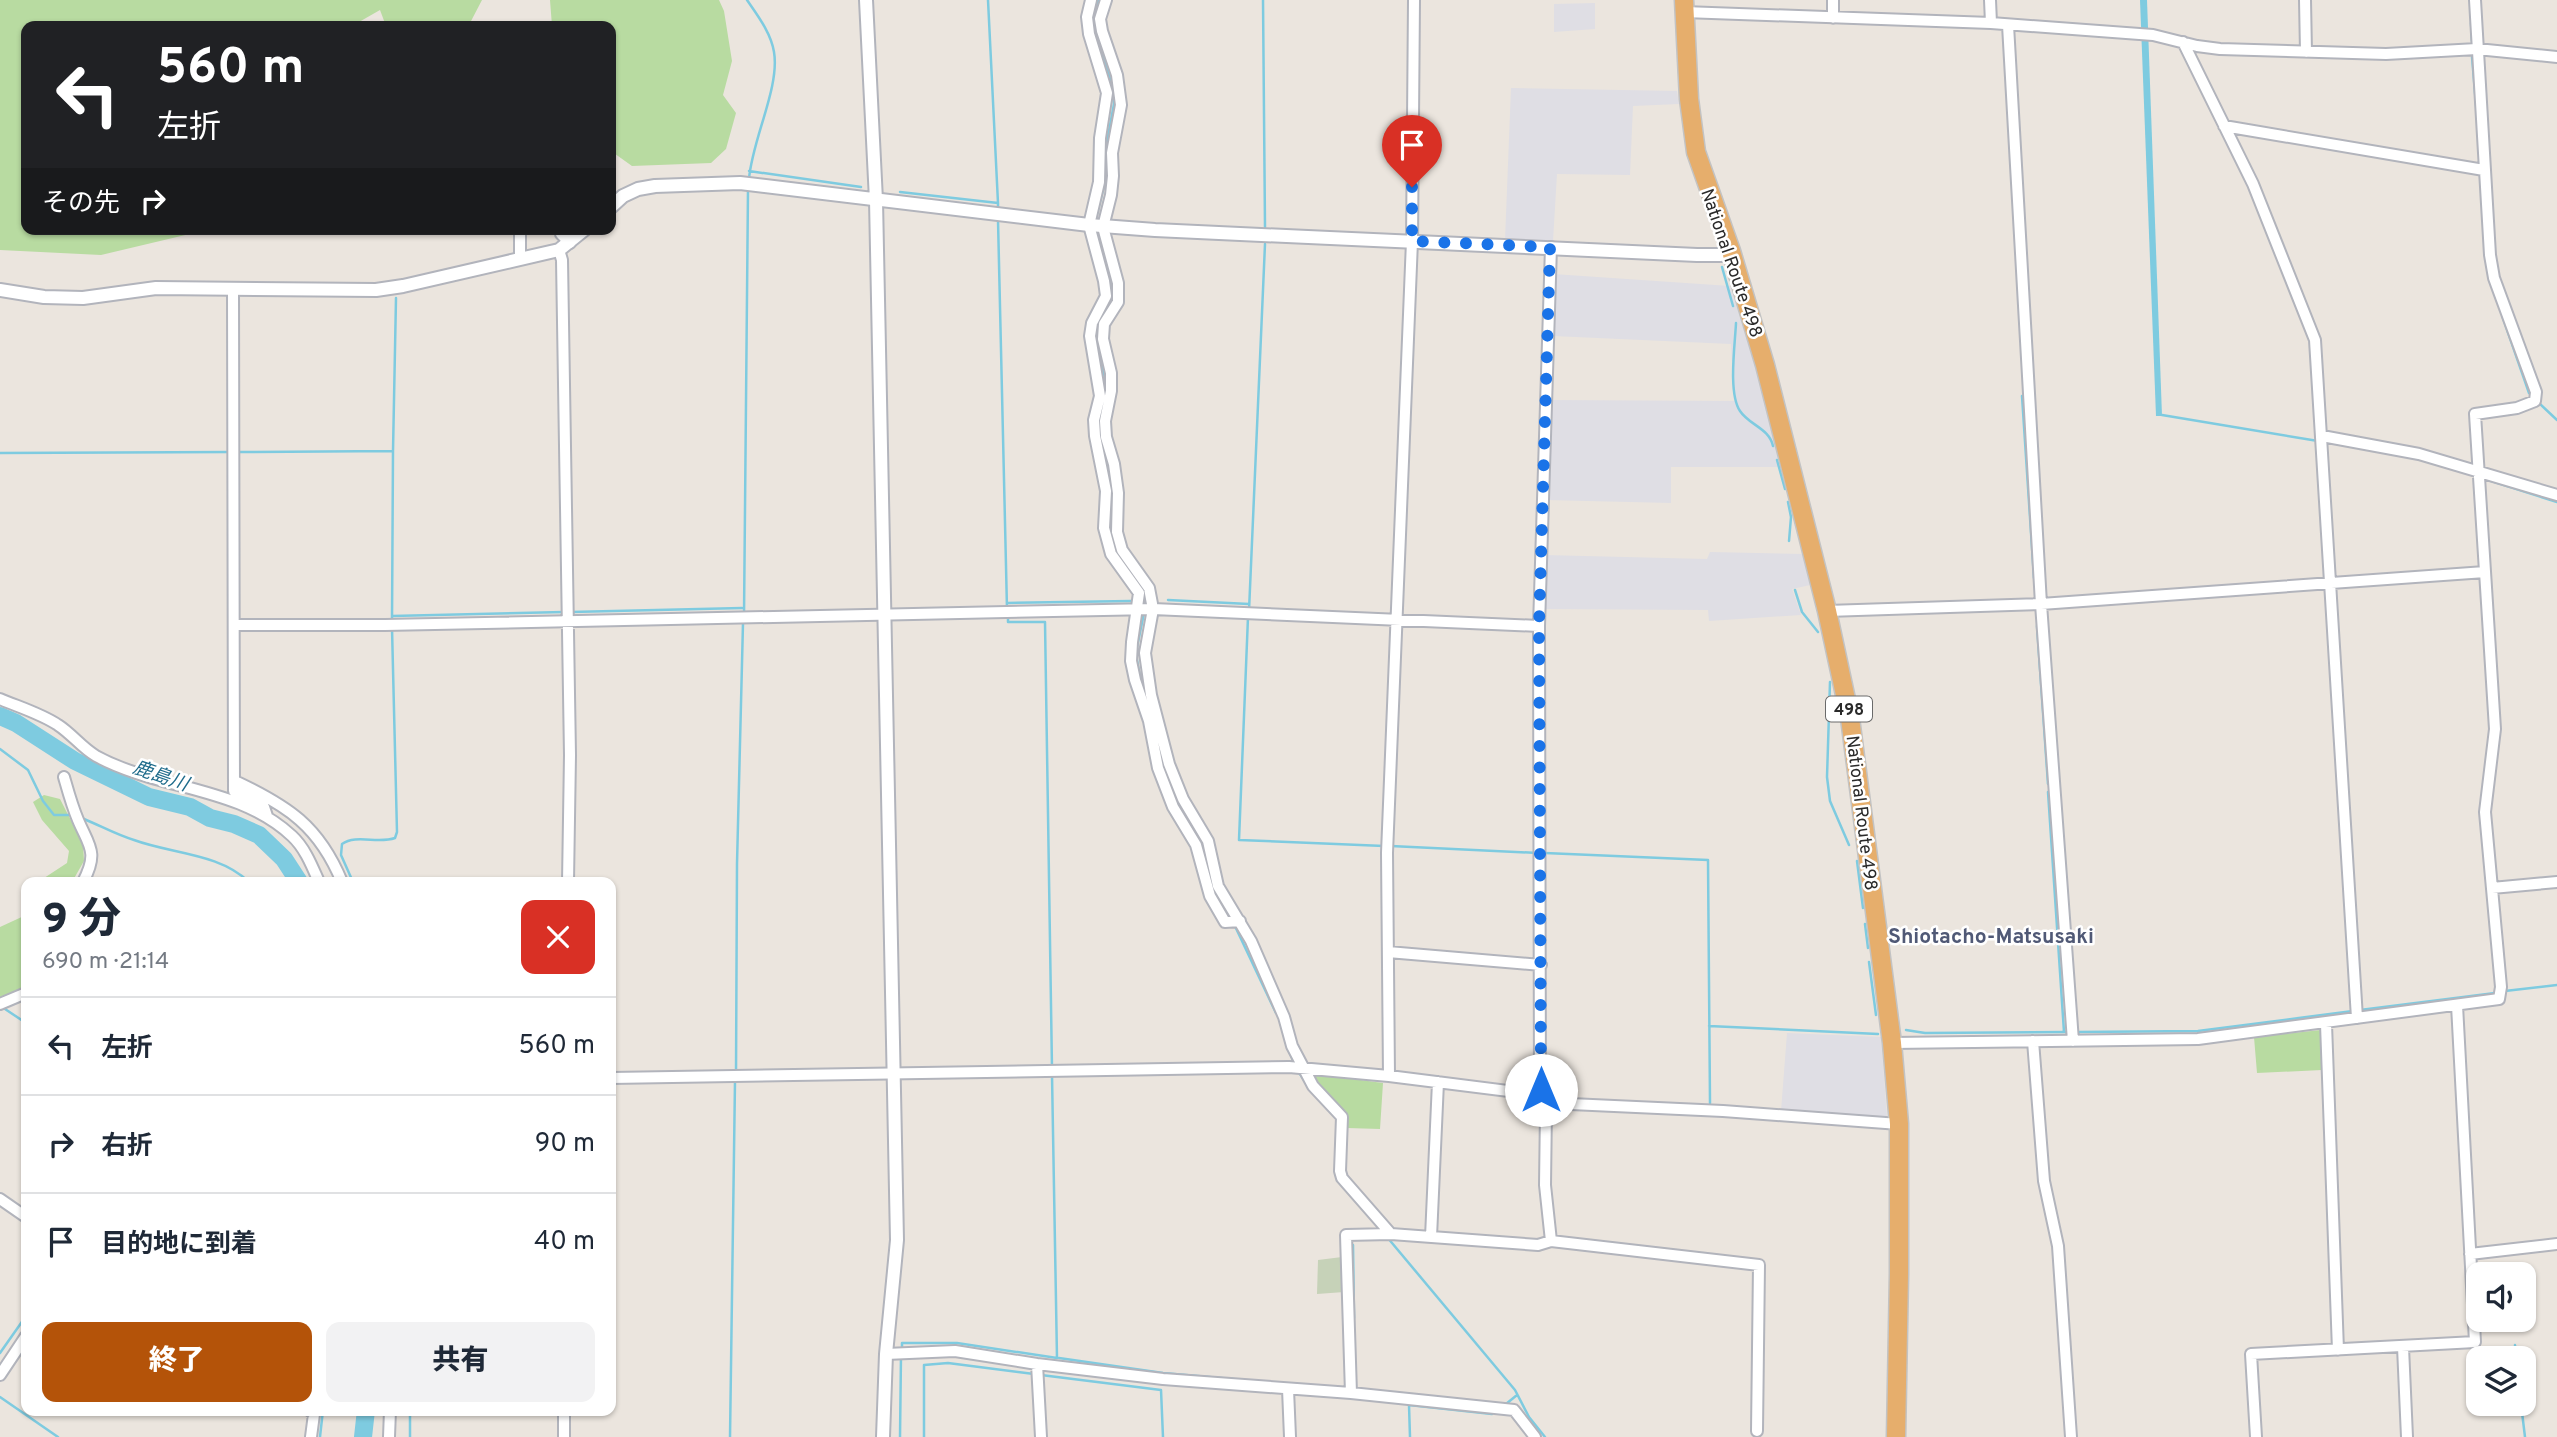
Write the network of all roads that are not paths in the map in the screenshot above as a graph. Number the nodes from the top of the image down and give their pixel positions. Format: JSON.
{"nodes":[{"id":1,"x":866,"y":0,"type":"edge"},
{"id":2,"x":1091,"y":0,"type":"edge"},
{"id":3,"x":1106,"y":0,"type":"edge"},
{"id":4,"x":1414,"y":0,"type":"edge"},
{"id":5,"x":1833,"y":0,"type":"edge"},
{"id":6,"x":1990,"y":0,"type":"edge"},
{"id":7,"x":2305,"y":0,"type":"edge"},
{"id":8,"x":2475,"y":0,"type":"edge"},
{"id":9,"x":1684,"y":6,"type":"edge"},
{"id":10,"x":1833,"y":18,"type":"junction"},
{"id":11,"x":1991,"y":23,"type":"junction"},
{"id":12,"x":2008,"y":25,"type":"junction"},
{"id":13,"x":2183,"y":42,"type":"junction"},
{"id":14,"x":2477,"y":50,"type":"junction"},
{"id":15,"x":2306,"y":52,"type":"junction"},
{"id":16,"x":2557,"y":57,"type":"edge"},
{"id":17,"x":2224,"y":126,"type":"junction"},
{"id":18,"x":2484,"y":170,"type":"junction"},
{"id":19,"x":876,"y":200,"type":"junction"},
{"id":20,"x":616,"y":203,"type":"edge"},
{"id":21,"x":1089,"y":225,"type":"junction"},
{"id":22,"x":1103,"y":226,"type":"junction"},
{"id":23,"x":520,"y":235,"type":"edge"},
{"id":24,"x":561,"y":235,"type":"edge"},
{"id":25,"x":578,"y":235,"type":"edge"},
{"id":26,"x":1412,"y":241,"type":"junction"},
{"id":27,"x":565,"y":246,"type":"junction"},
{"id":28,"x":1550,"y":247,"type":"junction"},
{"id":29,"x":1731,"y":251,"type":"junction"},
{"id":30,"x":520,"y":259,"type":"junction"},
{"id":31,"x":0,"y":290,"type":"edge"},
{"id":32,"x":233,"y":290,"type":"junction"},
{"id":33,"x":2322,"y":436,"type":"junction"},
{"id":34,"x":2479,"y":472,"type":"junction"},
{"id":35,"x":2557,"y":495,"type":"edge"},
{"id":36,"x":2485,"y":572,"type":"junction"},
{"id":37,"x":2332,"y":582,"type":"junction"},
{"id":38,"x":2041,"y":604,"type":"junction"},
{"id":39,"x":1138,"y":609,"type":"junction"},
{"id":40,"x":1153,"y":609,"type":"junction"},
{"id":41,"x":1827,"y":611,"type":"junction"},
{"id":42,"x":567,"y":615,"type":"junction"},
{"id":43,"x":884,"y":615,"type":"junction"},
{"id":44,"x":1397,"y":620,"type":"junction"},
{"id":45,"x":235,"y":625,"type":"junction"},
{"id":46,"x":1539,"y":626,"type":"junction"},
{"id":47,"x":0,"y":699,"type":"edge"},
{"id":48,"x":64,"y":777,"type":"dead end"},
{"id":49,"x":235,"y":781,"type":"junction"},
{"id":50,"x":267,"y":816,"type":"junction"},
{"id":51,"x":85,"y":877,"type":"edge"},
{"id":52,"x":317,"y":877,"type":"edge"},
{"id":53,"x":340,"y":877,"type":"edge"},
{"id":54,"x":569,"y":877,"type":"edge"},
{"id":55,"x":2557,"y":882,"type":"edge"},
{"id":56,"x":2492,"y":888,"type":"junction"},
{"id":57,"x":1240,"y":921,"type":"junction"},
{"id":58,"x":1388,"y":952,"type":"junction"},
{"id":59,"x":1541,"y":965,"type":"junction"},
{"id":60,"x":21,"y":995,"type":"edge"},
{"id":61,"x":0,"y":1004,"type":"edge"},
{"id":62,"x":2457,"y":1005,"type":"junction"},
{"id":63,"x":2357,"y":1018,"type":"junction"},
{"id":64,"x":2326,"y":1024,"type":"junction"},
{"id":65,"x":2034,"y":1041,"type":"junction"},
{"id":66,"x":2073,"y":1041,"type":"junction"},
{"id":67,"x":1892,"y":1043,"type":"junction"},
{"id":68,"x":1305,"y":1069,"type":"junction"},
{"id":69,"x":892,"y":1074,"type":"junction"},
{"id":70,"x":1389,"y":1076,"type":"junction"},
{"id":71,"x":616,"y":1078,"type":"edge"},
{"id":72,"x":1438,"y":1082,"type":"junction"},
{"id":73,"x":1540,"y":1100,"type":"junction"},
{"id":74,"x":1899,"y":1124,"type":"junction"},
{"id":75,"x":0,"y":1199,"type":"edge"},
{"id":76,"x":21,"y":1214,"type":"edge"},
{"id":77,"x":1386,"y":1234,"type":"junction"},
{"id":78,"x":1431,"y":1237,"type":"junction"},
{"id":79,"x":1550,"y":1241,"type":"junction"},
{"id":80,"x":2557,"y":1244,"type":"edge"},
{"id":81,"x":2470,"y":1254,"type":"junction"},
{"id":82,"x":21,"y":1344,"type":"edge"},
{"id":83,"x":2403,"y":1347,"type":"junction"},
{"id":84,"x":2338,"y":1350,"type":"junction"},
{"id":85,"x":890,"y":1354,"type":"junction"},
{"id":86,"x":1037,"y":1364,"type":"junction"},
{"id":87,"x":0,"y":1375,"type":"edge"},
{"id":88,"x":1289,"y":1389,"type":"junction"},
{"id":89,"x":1351,"y":1393,"type":"junction"},
{"id":90,"x":314,"y":1416,"type":"edge"},
{"id":91,"x":390,"y":1416,"type":"edge"},
{"id":92,"x":564,"y":1416,"type":"edge"},
{"id":93,"x":1757,"y":1431,"type":"dead end"},
{"id":94,"x":311,"y":1437,"type":"edge"},
{"id":95,"x":389,"y":1437,"type":"edge"},
{"id":96,"x":564,"y":1437,"type":"edge"},
{"id":97,"x":883,"y":1437,"type":"edge"},
{"id":98,"x":1041,"y":1437,"type":"edge"},
{"id":99,"x":1290,"y":1437,"type":"edge"},
{"id":100,"x":1535,"y":1437,"type":"edge"},
{"id":101,"x":1896,"y":1437,"type":"edge"},
{"id":102,"x":2071,"y":1437,"type":"edge"},
{"id":103,"x":2256,"y":1437,"type":"edge"},
{"id":104,"x":2407,"y":1437,"type":"edge"}],
"edges":[{"from":1,"to":19,"type":"street"},
{"from":2,"to":21,"type":"street"},
{"from":3,"to":22,"type":"street"},
{"from":4,"to":26,"type":"street"},
{"from":5,"to":10,"type":"street"},
{"from":6,"to":11,"type":"street"},
{"from":7,"to":15,"type":"street"},
{"from":8,"to":14,"type":"street"},
{"from":9,"to":10,"type":"street"},
{"from":9,"to":29,"type":"highway","name":"National Route 498","number":"498"},
{"from":10,"to":11,"type":"street"},
{"from":11,"to":12,"type":"street"},
{"from":12,"to":13,"type":"street"},
{"from":12,"to":38,"type":"street"},
{"from":13,"to":15,"type":"street"},
{"from":13,"to":17,"type":"street"},
{"from":14,"to":15,"type":"street"},
{"from":14,"to":16,"type":"street"},
{"from":14,"to":18,"type":"street"},
{"from":17,"to":18,"type":"street"},
{"from":17,"to":33,"type":"street"},
{"from":18,"to":34,"type":"street"},
{"from":19,"to":20,"type":"street"},
{"from":19,"to":21,"type":"street"},
{"from":19,"to":43,"type":"street"},
{"from":21,"to":22,"type":"street"},
{"from":21,"to":39,"type":"street"},
{"from":22,"to":26,"type":"street"},
{"from":22,"to":40,"type":"street"},
{"from":23,"to":30,"type":"street"},
{"from":24,"to":27,"type":"street"},
{"from":25,"to":27,"type":"street"},
{"from":26,"to":28,"type":"street"},
{"from":26,"to":44,"type":"street"},
{"from":27,"to":30,"type":"street"},
{"from":27,"to":42,"type":"street"},
{"from":28,"to":29,"type":"street"},
{"from":28,"to":46,"type":"street"},
{"from":29,"to":41,"type":"highway","name":"National Route 498","number":"498"},
{"from":30,"to":32,"type":"street"},
{"from":31,"to":32,"type":"street"},
{"from":32,"to":45,"type":"street"},
{"from":33,"to":34,"type":"street"},
{"from":33,"to":37,"type":"street"},
{"from":34,"to":35,"type":"street"},
{"from":34,"to":36,"type":"street"},
{"from":36,"to":37,"type":"street"},
{"from":36,"to":56,"type":"street"},
{"from":37,"to":38,"type":"street"},
{"from":37,"to":63,"type":"street"},
{"from":38,"to":41,"type":"street"},
{"from":38,"to":66,"type":"street"},
{"from":39,"to":40,"type":"street"},
{"from":39,"to":43,"type":"street"},
{"from":39,"to":57,"type":"street"},
{"from":40,"to":44,"type":"street"},
{"from":40,"to":57,"type":"street"},
{"from":41,"to":67,"type":"highway","name":"National Route 498","number":"498"},
{"from":42,"to":43,"type":"street"},
{"from":42,"to":45,"type":"street"},
{"from":42,"to":54,"type":"street"},
{"from":43,"to":69,"type":"street"},
{"from":44,"to":46,"type":"street"},
{"from":44,"to":58,"type":"street"},
{"from":45,"to":49,"type":"street"},
{"from":46,"to":59,"type":"street"},
{"from":47,"to":50,"type":"street"},
{"from":48,"to":51,"type":"street"},
{"from":49,"to":50,"type":"street"},
{"from":49,"to":53,"type":"street"},
{"from":50,"to":52,"type":"street"},
{"from":55,"to":56,"type":"street"},
{"from":56,"to":62,"type":"street"},
{"from":57,"to":68,"type":"street"},
{"from":58,"to":59,"type":"street"},
{"from":58,"to":70,"type":"street"},
{"from":59,"to":73,"type":"street"},
{"from":60,"to":61,"type":"street"},
{"from":62,"to":63,"type":"street"},
{"from":62,"to":81,"type":"street"},
{"from":63,"to":64,"type":"street"},
{"from":64,"to":66,"type":"street"},
{"from":64,"to":84,"type":"street"},
{"from":65,"to":66,"type":"street"},
{"from":65,"to":67,"type":"street"},
{"from":65,"to":102,"type":"street"},
{"from":67,"to":74,"type":"highway","name":"National Route 498","number":"498"},
{"from":68,"to":69,"type":"street"},
{"from":68,"to":70,"type":"street"},
{"from":68,"to":77,"type":"street"},
{"from":69,"to":71,"type":"street"},
{"from":69,"to":85,"type":"street"},
{"from":70,"to":72,"type":"street"},
{"from":72,"to":73,"type":"street"},
{"from":72,"to":78,"type":"street"},
{"from":73,"to":74,"type":"street"},
{"from":73,"to":79,"type":"street"},
{"from":74,"to":101,"type":"highway","name":"National Route 498","number":"498"},
{"from":75,"to":76,"type":"street"},
{"from":77,"to":78,"type":"street"},
{"from":77,"to":89,"type":"street"},
{"from":78,"to":79,"type":"street"},
{"from":79,"to":93,"type":"street"},
{"from":80,"to":81,"type":"street"},
{"from":81,"to":83,"type":"street"},
{"from":82,"to":87,"type":"street"},
{"from":83,"to":84,"type":"street"},
{"from":83,"to":104,"type":"street"},
{"from":84,"to":103,"type":"street"},
{"from":85,"to":86,"type":"street"},
{"from":85,"to":97,"type":"street"},
{"from":86,"to":88,"type":"street"},
{"from":86,"to":98,"type":"street"},
{"from":88,"to":89,"type":"street"},
{"from":88,"to":99,"type":"street"},
{"from":89,"to":100,"type":"street"},
{"from":90,"to":94,"type":"street"},
{"from":91,"to":95,"type":"street"},
{"from":92,"to":96,"type":"street"}]}
